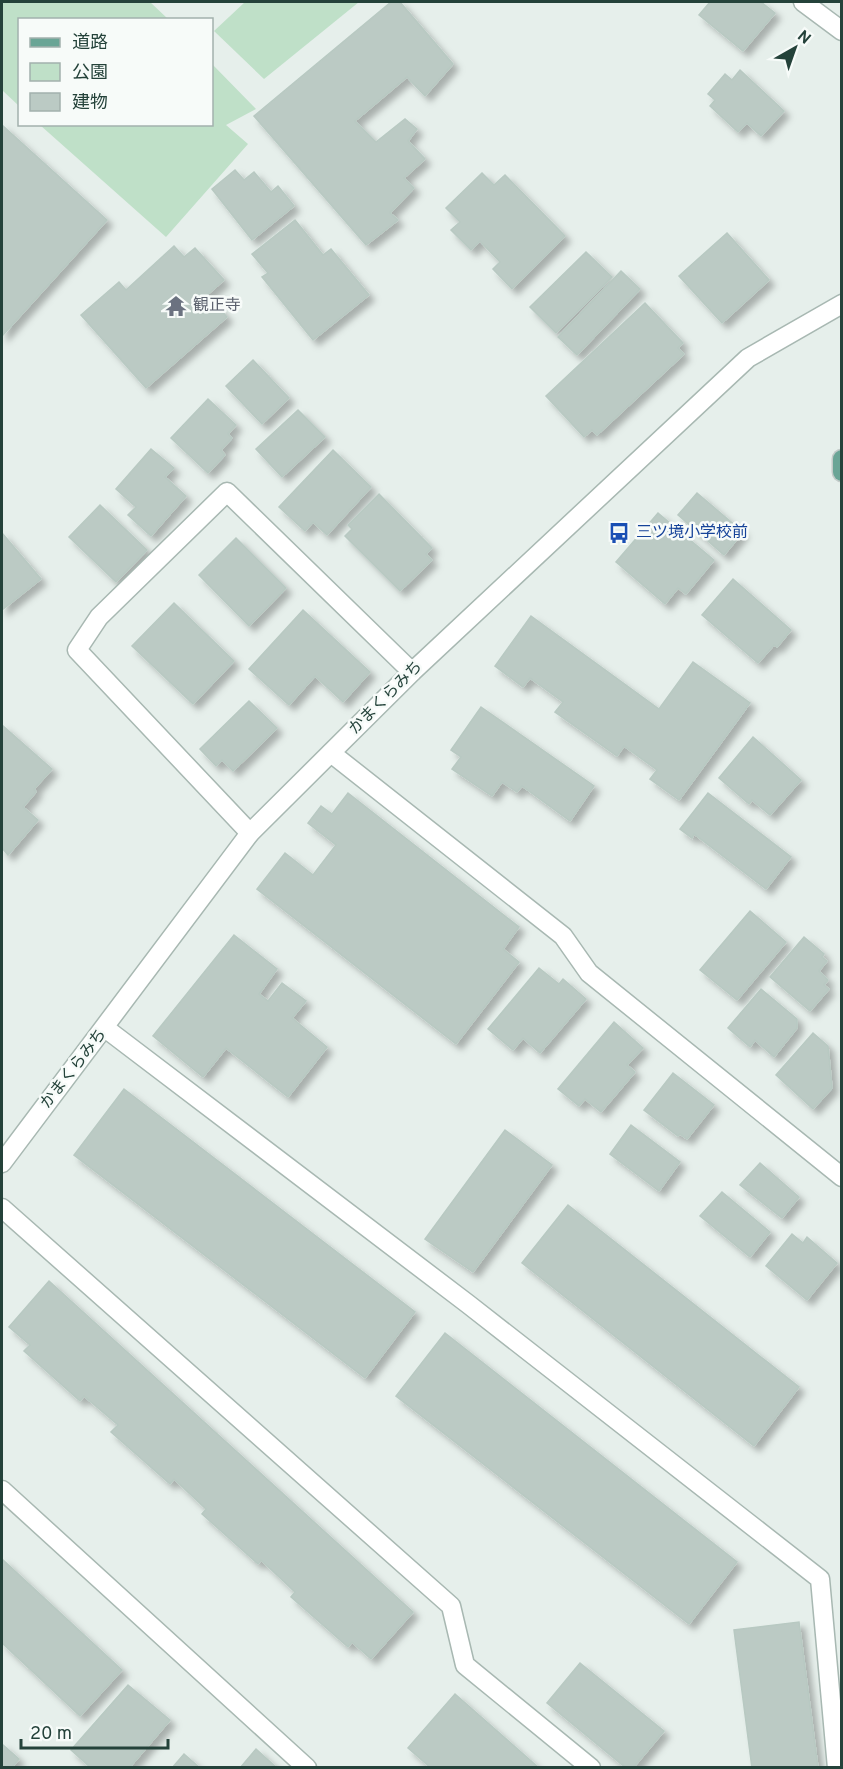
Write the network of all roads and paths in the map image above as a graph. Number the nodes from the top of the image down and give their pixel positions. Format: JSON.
{"nodes":[{"id":1,"x":803,"y":2,"type":"edge"},
{"id":2,"x":842,"y":31,"type":"edge"},
{"id":3,"x":842,"y":304,"type":"edge"},
{"id":4,"x":842,"y":459,"type":"edge"},
{"id":5,"x":841,"y":467,"type":"edge"},
{"id":6,"x":842,"y":472,"type":"edge"},
{"id":7,"x":412,"y":672,"type":"junction"},
{"id":8,"x":331,"y":753,"type":"junction"},
{"id":9,"x":250,"y":833,"type":"junction"},
{"id":10,"x":105,"y":1028,"type":"junction"},
{"id":11,"x":2,"y":1163,"type":"edge"},
{"id":12,"x":842,"y":1176,"type":"edge"},
{"id":13,"x":2,"y":1208,"type":"edge"},
{"id":14,"x":2,"y":1490,"type":"edge"},
{"id":15,"x":307,"y":1767,"type":"edge"},
{"id":16,"x":591,"y":1767,"type":"edge"},
{"id":17,"x":837,"y":1767,"type":"edge"}],
"edges":[{"from":1,"to":2,"type":"street"},
{"from":3,"to":7,"type":"street","name":"かまくらみち"},
{"from":4,"to":5,"type":"main road"},
{"from":5,"to":6,"type":"main road"},
{"from":7,"to":8,"type":"street","name":"かまくらみち"},
{"from":7,"to":9,"type":"street"},
{"from":8,"to":9,"type":"street","name":"かまくらみち"},
{"from":8,"to":12,"type":"street"},
{"from":9,"to":10,"type":"street","name":"かまくらみち"},
{"from":10,"to":11,"type":"street","name":"かまくらみち"},
{"from":10,"to":17,"type":"street"},
{"from":13,"to":16,"type":"street"},
{"from":14,"to":15,"type":"street"}]}
